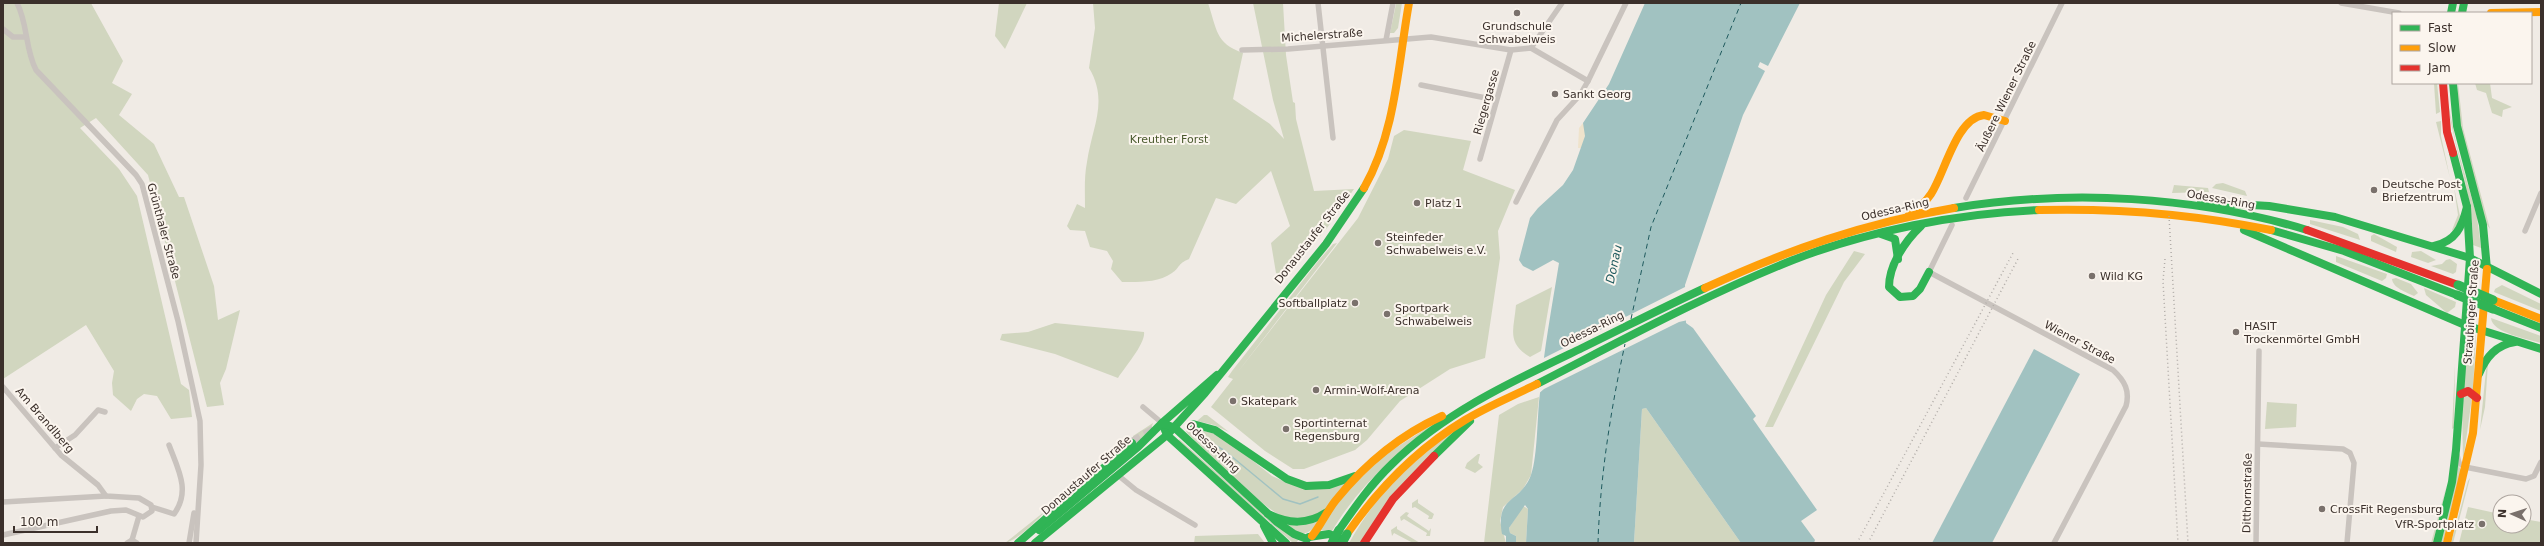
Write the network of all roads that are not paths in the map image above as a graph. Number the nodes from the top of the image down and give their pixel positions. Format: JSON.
{"nodes":[{"id":1,"x":17,"y":3,"type":"edge"},
{"id":2,"x":1318,"y":3,"type":"edge"},
{"id":3,"x":1393,"y":3,"type":"edge"},
{"id":4,"x":1409,"y":3,"type":"edge"},
{"id":5,"x":1562,"y":3,"type":"edge"},
{"id":6,"x":1626,"y":3,"type":"edge"},
{"id":7,"x":2062,"y":3,"type":"edge"},
{"id":8,"x":2341,"y":3,"type":"edge"},
{"id":9,"x":2393,"y":12,"type":"edge"},
{"id":10,"x":3,"y":28,"type":"edge"},
{"id":11,"x":26,"y":38,"type":"junction"},
{"id":12,"x":1403,"y":38,"type":"junction"},
{"id":13,"x":1386,"y":40,"type":"junction"},
{"id":14,"x":1323,"y":46,"type":"junction"},
{"id":15,"x":1531,"y":48,"type":"junction"},
{"id":16,"x":1242,"y":50,"type":"dead end"},
{"id":17,"x":1511,"y":50,"type":"junction"},
{"id":18,"x":1588,"y":82,"type":"junction"},
{"id":19,"x":2443,"y":84,"type":"edge"},
{"id":20,"x":2453,"y":84,"type":"edge"},
{"id":21,"x":1421,"y":85,"type":"dead end"},
{"id":22,"x":1496,"y":100,"type":"junction"},
{"id":23,"x":2004,"y":121,"type":"junction"},
{"id":24,"x":1333,"y":138,"type":"dead end"},
{"id":25,"x":1480,"y":159,"type":"dead end"},
{"id":26,"x":1937,"y":183,"type":"junction"},
{"id":27,"x":2541,"y":192,"type":"edge"},
{"id":28,"x":1966,"y":198,"type":"dead end"},
{"id":29,"x":1516,"y":202,"type":"dead end"},
{"id":30,"x":2176,"y":202,"type":"junction"},
{"id":31,"x":2029,"y":204,"type":"junction"},
{"id":32,"x":2467,"y":207,"type":"junction"},
{"id":33,"x":1954,"y":209,"type":"junction"},
{"id":34,"x":2208,"y":218,"type":"junction"},
{"id":35,"x":1896,"y":220,"type":"junction"},
{"id":36,"x":1922,"y":225,"type":"junction"},
{"id":37,"x":1952,"y":225,"type":"dead end"},
{"id":38,"x":2525,"y":231,"type":"dead end"},
{"id":39,"x":1885,"y":234,"type":"junction"},
{"id":40,"x":2434,"y":246,"type":"junction"},
{"id":41,"x":2470,"y":258,"type":"junction"},
{"id":42,"x":1898,"y":259,"type":"junction"},
{"id":43,"x":2487,"y":266,"type":"junction"},
{"id":44,"x":1929,"y":272,"type":"junction"},
{"id":45,"x":2458,"y":290,"type":"junction"},
{"id":46,"x":2541,"y":294,"type":"edge"},
{"id":47,"x":2493,"y":304,"type":"junction"},
{"id":48,"x":2541,"y":319,"type":"edge"},
{"id":49,"x":2464,"y":326,"type":"junction"},
{"id":50,"x":2541,"y":328,"type":"edge"},
{"id":51,"x":2482,"y":330,"type":"junction"},
{"id":52,"x":2518,"y":341,"type":"junction"},
{"id":53,"x":2541,"y":349,"type":"edge"},
{"id":54,"x":2260,"y":351,"type":"dead end"},
{"id":55,"x":2479,"y":374,"type":"junction"},
{"id":56,"x":1217,"y":375,"type":"junction"},
{"id":57,"x":3,"y":387,"type":"edge"},
{"id":58,"x":2461,"y":394,"type":"junction"},
{"id":59,"x":2477,"y":398,"type":"junction"},
{"id":60,"x":1143,"y":407,"type":"dead end"},
{"id":61,"x":1464,"y":408,"type":"junction"},
{"id":62,"x":105,"y":412,"type":"dead end"},
{"id":63,"x":1477,"y":414,"type":"junction"},
{"id":64,"x":1162,"y":423,"type":"junction"},
{"id":65,"x":1193,"y":424,"type":"dead end"},
{"id":66,"x":1175,"y":428,"type":"junction"},
{"id":67,"x":1167,"y":435,"type":"junction"},
{"id":68,"x":1132,"y":443,"type":"tunnel mouth"},
{"id":69,"x":2258,"y":444,"type":"junction"},
{"id":70,"x":169,"y":445,"type":"dead end"},
{"id":71,"x":54,"y":448,"type":"junction"},
{"id":72,"x":2456,"y":450,"type":"junction"},
{"id":73,"x":2541,"y":462,"type":"edge"},
{"id":74,"x":2465,"y":467,"type":"junction"},
{"id":75,"x":1361,"y":473,"type":"junction"},
{"id":76,"x":1119,"y":476,"type":"junction"},
{"id":77,"x":198,"y":494,"type":"junction"},
{"id":78,"x":106,"y":496,"type":"junction"},
{"id":79,"x":3,"y":502,"type":"edge"},
{"id":80,"x":152,"y":507,"type":"junction"},
{"id":81,"x":1328,"y":511,"type":"junction"},
{"id":82,"x":1268,"y":514,"type":"junction"},
{"id":83,"x":139,"y":516,"type":"junction"},
{"id":84,"x":1259,"y":519,"type":"junction"},
{"id":85,"x":1195,"y":525,"type":"dead end"},
{"id":86,"x":3,"y":535,"type":"edge"},
{"id":87,"x":1344,"y":536,"type":"edge"},
{"id":88,"x":1306,"y":539,"type":"edge"},
{"id":89,"x":132,"y":542,"type":"edge"},
{"id":90,"x":189,"y":543,"type":"edge"},
{"id":91,"x":196,"y":543,"type":"edge"},
{"id":92,"x":1018,"y":543,"type":"edge"},
{"id":93,"x":1022,"y":543,"type":"edge"},
{"id":94,"x":1035,"y":543,"type":"edge"},
{"id":95,"x":1274,"y":543,"type":"edge"},
{"id":96,"x":1286,"y":543,"type":"edge"},
{"id":97,"x":1332,"y":543,"type":"edge"},
{"id":98,"x":1342,"y":543,"type":"edge"},
{"id":99,"x":1364,"y":543,"type":"edge"},
{"id":100,"x":2054,"y":543,"type":"edge"},
{"id":101,"x":2256,"y":543,"type":"edge"},
{"id":102,"x":2348,"y":543,"type":"edge"},
{"id":103,"x":2437,"y":543,"type":"edge"},
{"id":104,"x":2447,"y":543,"type":"edge"}],
"edges":[{"from":1,"to":11,"type":"street","name":"Grünthaler Straße"},
{"from":2,"to":14,"type":"street"},
{"from":3,"to":13,"type":"street"},
{"from":4,"to":12,"type":"main road","name":"Donaustaufer Straße"},
{"from":5,"to":15,"type":"street"},
{"from":6,"to":18,"type":"street"},
{"from":7,"to":23,"type":"street","name":"Äußere Wiener Straße"},
{"from":8,"to":9,"type":"street"},
{"from":10,"to":11,"type":"street"},
{"from":11,"to":77,"type":"street","name":"Grünthaler Straße"},
{"from":12,"to":13,"type":"street","name":"Michelerstraße"},
{"from":12,"to":17,"type":"street","name":"Michelerstraße"},
{"from":12,"to":56,"type":"main road","name":"Donaustaufer Straße"},
{"from":13,"to":14,"type":"street","name":"Michelerstraße"},
{"from":14,"to":16,"type":"street","name":"Michelerstraße"},
{"from":14,"to":24,"type":"street"},
{"from":15,"to":17,"type":"street","name":"Michelerstraße"},
{"from":15,"to":18,"type":"street"},
{"from":17,"to":22,"type":"street","name":"Riegergasse"},
{"from":18,"to":29,"type":"street"},
{"from":19,"to":32,"type":"main road","name":"Straubinger Straße"},
{"from":20,"to":43,"type":"main road","name":"Straubinger Straße"},
{"from":21,"to":22,"type":"street"},
{"from":22,"to":25,"type":"street","name":"Riegergasse"},
{"from":23,"to":26,"type":"main road"},
{"from":23,"to":28,"type":"street","name":"Äußere Wiener Straße"},
{"from":26,"to":33,"type":"main road"},
{"from":26,"to":35,"type":"main road"},
{"from":27,"to":38,"type":"street"},
{"from":30,"to":31,"type":"main road","name":"Odessa-Ring"},
{"from":30,"to":40,"type":"main road"},
{"from":30,"to":45,"type":"main road","name":"Odessa-Ring"},
{"from":31,"to":33,"type":"main road","name":"Odessa-Ring"},
{"from":31,"to":34,"type":"main road","name":"Odessa-Ring"},
{"from":31,"to":36,"type":"main road","name":"Odessa-Ring"},
{"from":32,"to":40,"type":"main road"},
{"from":32,"to":41,"type":"main road","name":"Straubinger Straße"},
{"from":33,"to":35,"type":"main road","name":"Odessa-Ring"},
{"from":34,"to":45,"type":"main road","name":"Odessa-Ring"},
{"from":34,"to":49,"type":"main road"},
{"from":35,"to":61,"type":"main road","name":"Odessa-Ring"},
{"from":36,"to":39,"type":"main road","name":"Odessa-Ring"},
{"from":36,"to":42,"type":"main road"},
{"from":37,"to":44,"type":"street"},
{"from":39,"to":42,"type":"main road"},
{"from":39,"to":63,"type":"main road","name":"Odessa-Ring"},
{"from":40,"to":41,"type":"main road"},
{"from":41,"to":43,"type":"main road"},
{"from":41,"to":49,"type":"main road","name":"Straubinger Straße"},
{"from":42,"to":44,"type":"main road"},
{"from":43,"to":46,"type":"main road"},
{"from":43,"to":51,"type":"main road","name":"Straubinger Straße"},
{"from":44,"to":100,"type":"street","name":"Wiener Straße"},
{"from":45,"to":47,"type":"main road","name":"Odessa-Ring","bridge":true},
{"from":47,"to":48,"type":"main road","name":"Odessa-Ring"},
{"from":47,"to":50,"type":"main road","name":"Odessa-Ring"},
{"from":49,"to":51,"type":"main road"},
{"from":49,"to":58,"type":"main road","name":"Straubinger Straße"},
{"from":51,"to":52,"type":"main road"},
{"from":51,"to":55,"type":"main road","name":"Straubinger Straße"},
{"from":52,"to":53,"type":"main road"},
{"from":52,"to":55,"type":"main road"},
{"from":54,"to":69,"type":"street","name":"Ditthornstraße"},
{"from":55,"to":59,"type":"main road","name":"Straubinger Straße"},
{"from":56,"to":64,"type":"main road","name":"Donaustaufer Straße"},
{"from":56,"to":66,"type":"main road","name":"Donaustaufer Straße"},
{"from":57,"to":71,"type":"street","name":"Am Brandlberg"},
{"from":58,"to":59,"type":"main road"},
{"from":58,"to":72,"type":"main road","name":"Straubinger Straße"},
{"from":59,"to":74,"type":"main road","name":"Straubinger Straße"},
{"from":60,"to":64,"type":"street"},
{"from":61,"to":75,"type":"main road"},
{"from":61,"to":87,"type":"main road","name":"Odessa-Ring"},
{"from":62,"to":71,"type":"street"},
{"from":63,"to":87,"type":"main road","name":"Odessa-Ring"},
{"from":63,"to":99,"type":"main road"},
{"from":64,"to":66,"type":"main road","name":"Odessa-Ring"},
{"from":64,"to":67,"type":"main road","name":"Odessa-Ring"},
{"from":64,"to":93,"type":"main road","name":"Donaustaufer Straße"},
{"from":65,"to":75,"type":"main road"},
{"from":66,"to":67,"type":"main road","name":"Donaustaufer Straße"},
{"from":66,"to":82,"type":"main road","name":"Odessa-Ring"},
{"from":67,"to":76,"type":"main road","name":"Donaustaufer Straße"},
{"from":67,"to":84,"type":"main road","name":"Odessa-Ring"},
{"from":68,"to":92,"type":"main road"},
{"from":69,"to":101,"type":"street","name":"Ditthornstraße"},
{"from":69,"to":102,"type":"street","name":"Ditthornstraße"},
{"from":70,"to":80,"type":"street"},
{"from":71,"to":78,"type":"street","name":"Am Brandlberg"},
{"from":72,"to":74,"type":"street"},
{"from":72,"to":103,"type":"main road","name":"Straubinger Straße"},
{"from":73,"to":74,"type":"street"},
{"from":74,"to":104,"type":"main road","name":"Straubinger Straße"},
{"from":75,"to":81,"type":"main road"},
{"from":76,"to":85,"type":"street","name":"Donaustaufer Straße"},
{"from":76,"to":94,"type":"main road","name":"Donaustaufer Straße"},
{"from":77,"to":90,"type":"street","name":"Grünthaler Straße"},
{"from":77,"to":91,"type":"street","name":"Grünthaler Straße"},
{"from":78,"to":79,"type":"street"},
{"from":78,"to":80,"type":"street"},
{"from":80,"to":83,"type":"street"},
{"from":81,"to":82,"type":"main road"},
{"from":81,"to":88,"type":"main road"},
{"from":82,"to":88,"type":"main road","name":"Odessa-Ring"},
{"from":83,"to":86,"type":"street"},
{"from":83,"to":89,"type":"street"},
{"from":84,"to":95,"type":"main road"},
{"from":84,"to":96,"type":"main road","name":"Odessa-Ring"},
{"from":87,"to":88,"type":"main road"},
{"from":87,"to":97,"type":"main road","name":"Odessa-Ring","bridge":true},
{"from":87,"to":98,"type":"main road","name":"Odessa-Ring","bridge":true}]}
